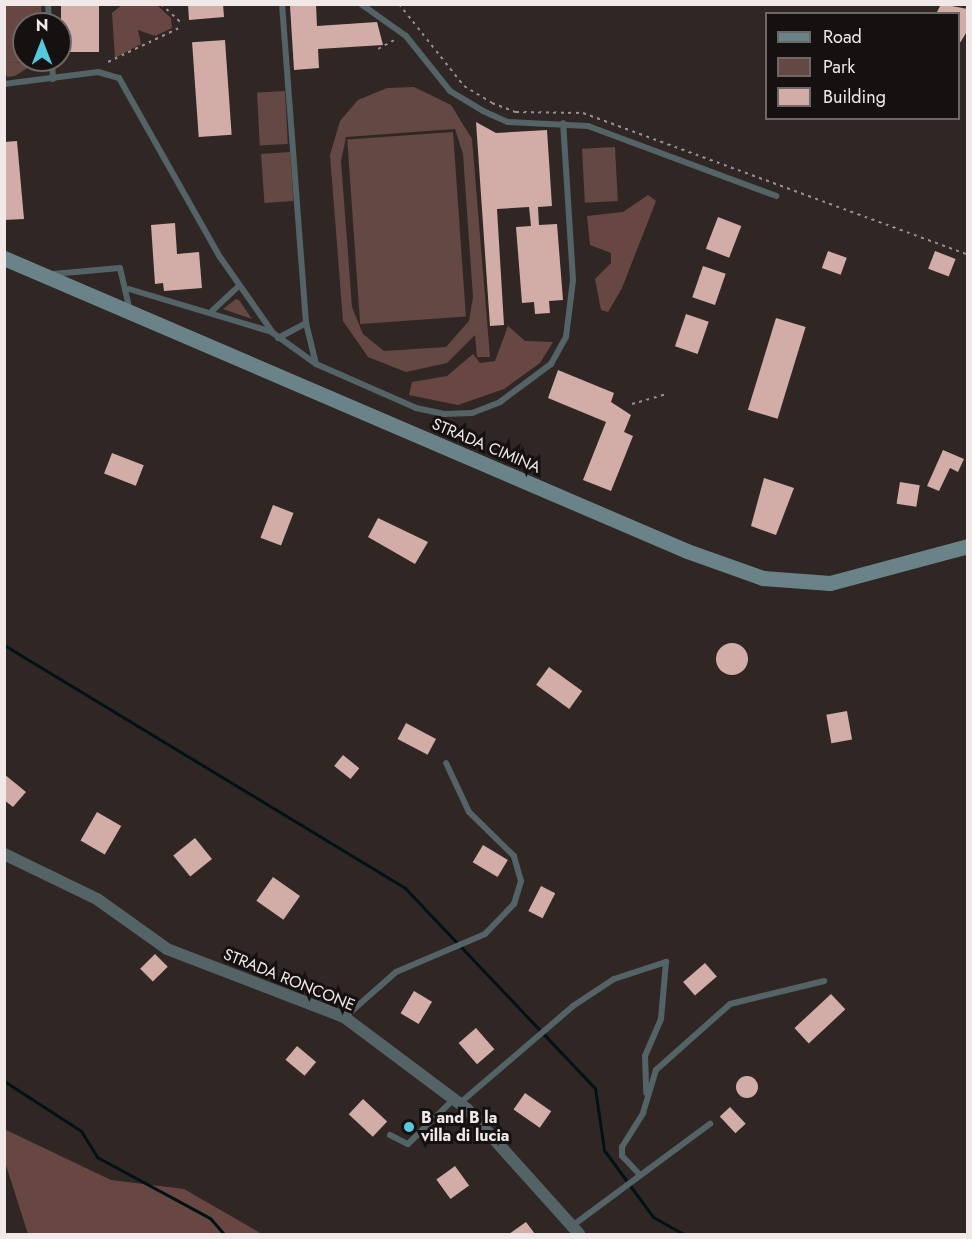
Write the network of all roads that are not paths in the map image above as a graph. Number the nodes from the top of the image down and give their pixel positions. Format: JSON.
{"nodes":[{"id":1,"x":282,"y":4,"type":"edge"},
{"id":2,"x":361,"y":4,"type":"edge"},
{"id":3,"x":52,"y":72,"type":"edge"},
{"id":4,"x":53,"y":79,"type":"junction"},
{"id":5,"x":4,"y":84,"type":"edge"},
{"id":6,"x":563,"y":123,"type":"junction"},
{"id":7,"x":776,"y":196,"type":"dead end"},
{"id":8,"x":4,"y":258,"type":"edge"},
{"id":9,"x":44,"y":275,"type":"junction"},
{"id":10,"x":238,"y":287,"type":"junction"},
{"id":11,"x":129,"y":289,"type":"junction"},
{"id":12,"x":212,"y":311,"type":"junction"},
{"id":13,"x":130,"y":314,"type":"junction"},
{"id":14,"x":306,"y":323,"type":"junction"},
{"id":15,"x":276,"y":335,"type":"junction"},
{"id":16,"x":316,"y":364,"type":"junction"},
{"id":17,"x":968,"y":546,"type":"edge"},
{"id":18,"x":446,"y":763,"type":"dead end"},
{"id":19,"x":4,"y":854,"type":"edge"},
{"id":20,"x":824,"y":981,"type":"dead end"},
{"id":21,"x":344,"y":1017,"type":"junction"},
{"id":22,"x":646,"y":1093,"type":"junction"},
{"id":23,"x":457,"y":1101,"type":"junction"},
{"id":24,"x":710,"y":1124,"type":"dead end"},
{"id":25,"x":390,"y":1135,"type":"dead end"},
{"id":26,"x":640,"y":1175,"type":"junction"},
{"id":27,"x":575,"y":1230,"type":"edge"}],
"edges":[{"from":1,"to":14,"type":"lane"},
{"from":2,"to":6,"type":"lane"},
{"from":3,"to":4,"type":"lane"},
{"from":4,"to":5,"type":"lane"},
{"from":4,"to":10,"type":"lane"},
{"from":6,"to":7,"type":"lane"},
{"from":6,"to":16,"type":"lane"},
{"from":8,"to":9,"type":"main road","name":"STRADA CIMINA"},
{"from":9,"to":11,"type":"lane"},
{"from":9,"to":13,"type":"main road","name":"STRADA CIMINA"},
{"from":10,"to":12,"type":"lane"},
{"from":10,"to":15,"type":"lane"},
{"from":11,"to":12,"type":"lane"},
{"from":11,"to":13,"type":"lane"},
{"from":12,"to":15,"type":"lane"},
{"from":13,"to":17,"type":"main road","name":"STRADA CIMINA"},
{"from":14,"to":15,"type":"lane"},
{"from":14,"to":16,"type":"lane"},
{"from":15,"to":16,"type":"lane"},
{"from":18,"to":21,"type":"lane"},
{"from":19,"to":21,"type":"street","name":"STRADA RONCONE"},
{"from":20,"to":22,"type":"lane"},
{"from":21,"to":23,"type":"street","name":"STRADA RONCONE"},
{"from":22,"to":23,"type":"lane"},
{"from":22,"to":26,"type":"lane"},
{"from":23,"to":25,"type":"lane"},
{"from":23,"to":27,"type":"street","name":"STRADA RONCONE"},
{"from":24,"to":26,"type":"lane"},
{"from":26,"to":27,"type":"lane"}]}
